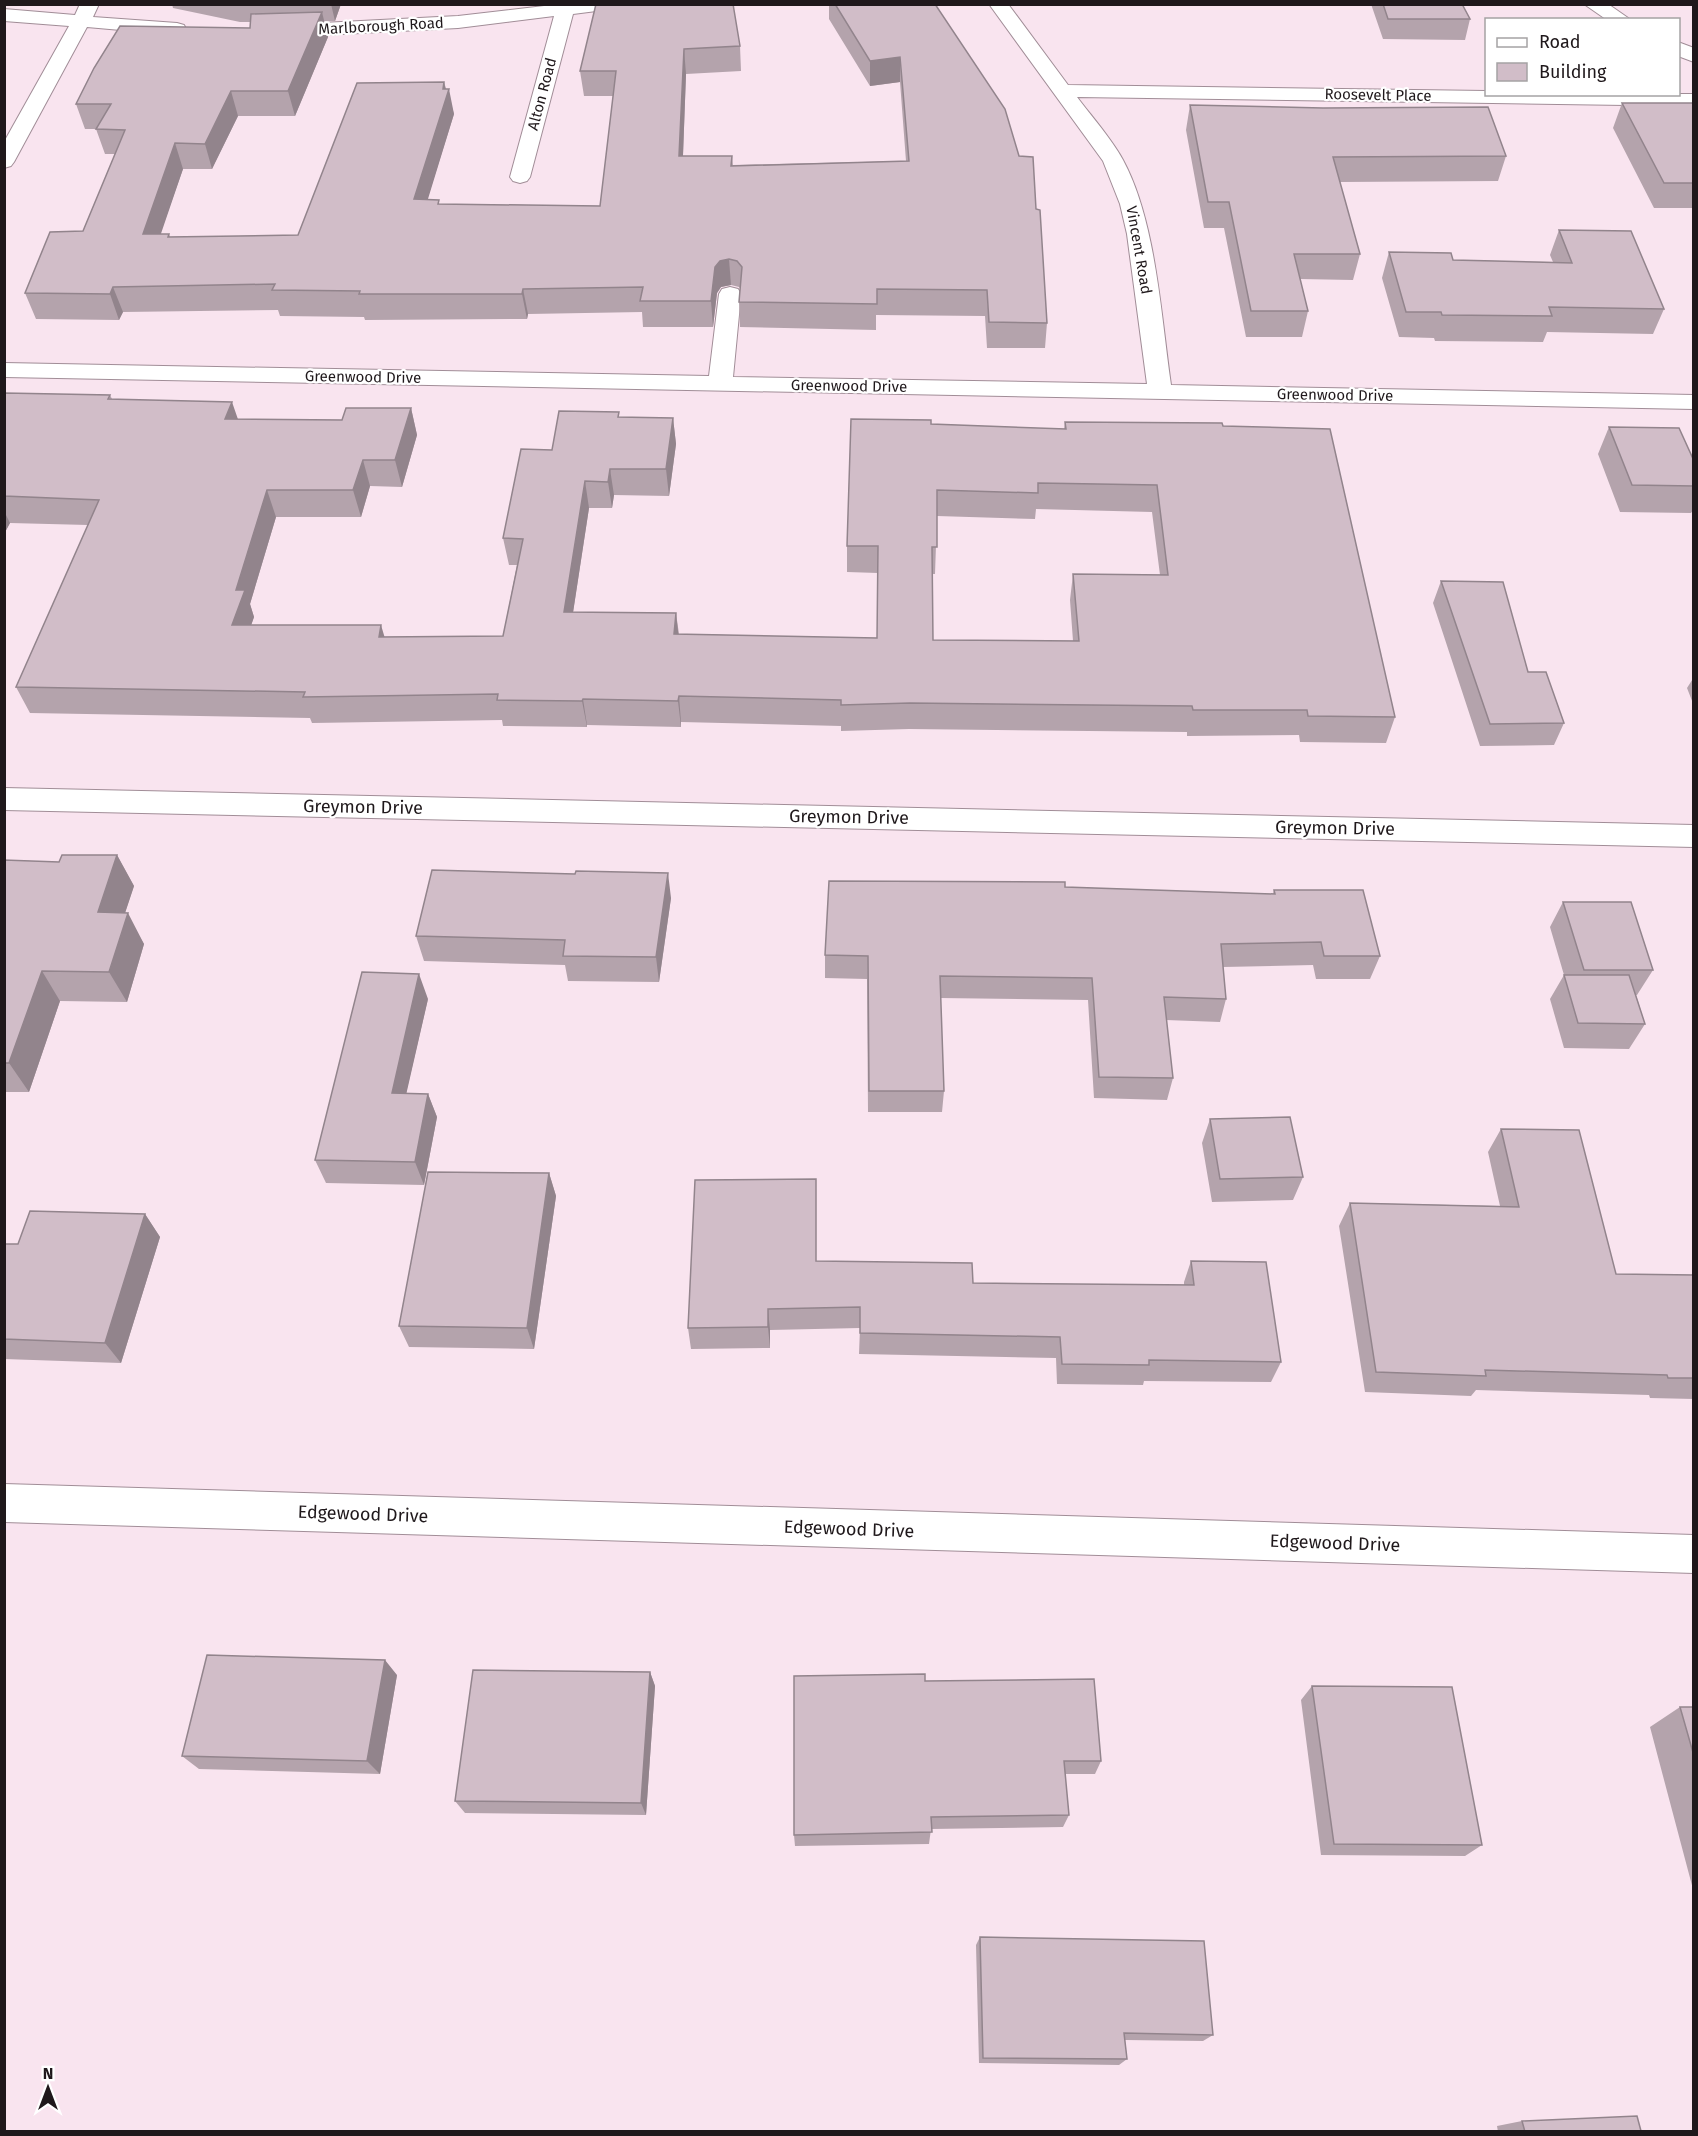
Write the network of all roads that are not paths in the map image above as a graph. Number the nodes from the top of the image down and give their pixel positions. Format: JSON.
{"nodes":[{"id":1,"x":613,"y":4,"type":"edge"},
{"id":2,"x":998,"y":4,"type":"edge"},
{"id":3,"x":1593,"y":4,"type":"edge"},
{"id":4,"x":565,"y":11,"type":"junction"},
{"id":5,"x":85,"y":13,"type":"edge"},
{"id":6,"x":4,"y":15,"type":"edge"},
{"id":7,"x":1618,"y":18,"type":"edge"},
{"id":8,"x":191,"y":29,"type":"edge"},
{"id":9,"x":268,"y":31,"type":"edge"},
{"id":10,"x":1680,"y":49,"type":"edge"},
{"id":11,"x":1694,"y":56,"type":"edge"},
{"id":12,"x":1062,"y":91,"type":"junction"},
{"id":13,"x":1694,"y":100,"type":"edge"},
{"id":14,"x":4,"y":162,"type":"edge"},
{"id":15,"x":520,"y":177,"type":"dead end"},
{"id":16,"x":730,"y":294,"type":"dead end"},
{"id":17,"x":4,"y":370,"type":"edge"},
{"id":18,"x":720,"y":384,"type":"junction"},
{"id":19,"x":1160,"y":392,"type":"junction"},
{"id":20,"x":1694,"y":402,"type":"edge"},
{"id":21,"x":4,"y":799,"type":"edge"},
{"id":22,"x":1694,"y":836,"type":"edge"},
{"id":23,"x":4,"y":1503,"type":"edge"},
{"id":24,"x":1694,"y":1554,"type":"edge"}],
"edges":[{"from":1,"to":4,"type":"street","name":"Marlborough Road"},
{"from":2,"to":12,"type":"street","name":"Vincent Road"},
{"from":3,"to":7,"type":"street"},
{"from":4,"to":9,"type":"street","name":"Marlborough Road"},
{"from":4,"to":15,"type":"street","name":"Alton Road"},
{"from":5,"to":6,"type":"street"},
{"from":5,"to":8,"type":"street"},
{"from":5,"to":14,"type":"street"},
{"from":10,"to":11,"type":"street"},
{"from":12,"to":13,"type":"street","name":"Roosevelt Place"},
{"from":12,"to":19,"type":"street","name":"Vincent Road"},
{"from":16,"to":18,"type":"street"},
{"from":17,"to":18,"type":"street","name":"Greenwood Drive"},
{"from":18,"to":19,"type":"street","name":"Greenwood Drive"},
{"from":19,"to":20,"type":"street","name":"Greenwood Drive"},
{"from":21,"to":22,"type":"street","name":"Greymon Drive"},
{"from":23,"to":24,"type":"street","name":"Edgewood Drive"}]}
